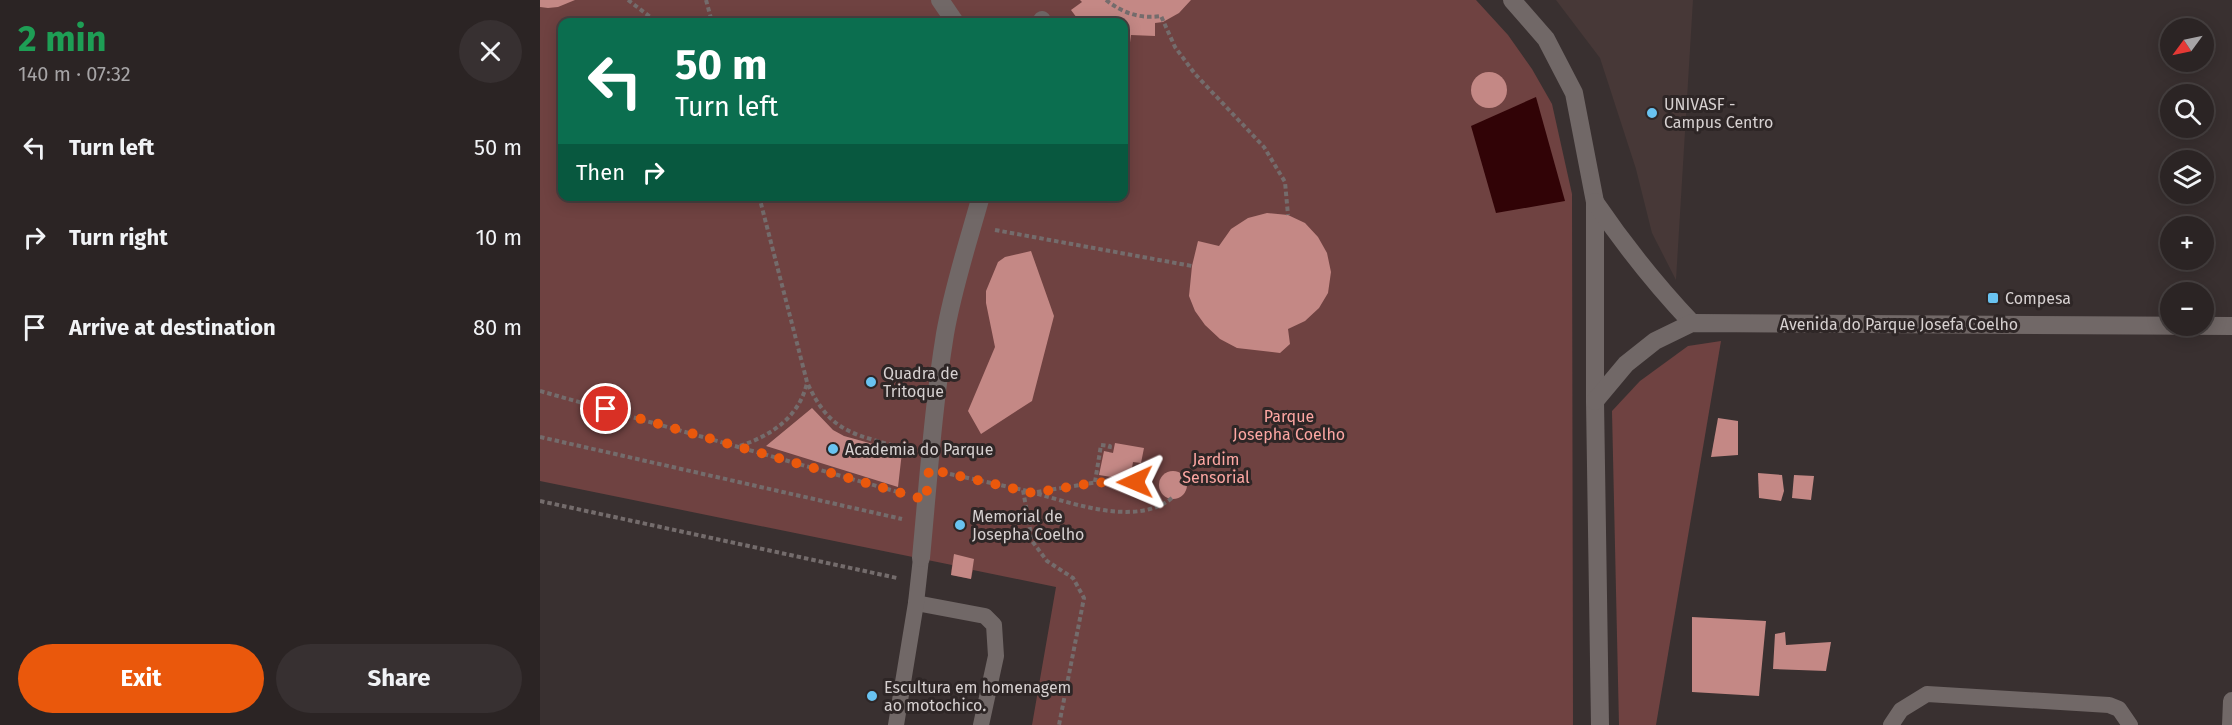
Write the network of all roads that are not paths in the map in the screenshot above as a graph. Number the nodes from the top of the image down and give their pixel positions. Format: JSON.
{"nodes":[{"id":1,"x":940,"y":0,"type":"edge"},
{"id":2,"x":1512,"y":0,"type":"edge"},
{"id":3,"x":952,"y":18,"type":"edge"},
{"id":4,"x":980,"y":201,"type":"edge"},
{"id":5,"x":1595,"y":202,"type":"junction"},
{"id":6,"x":1692,"y":323,"type":"junction"},
{"id":7,"x":2232,"y":326,"type":"edge"},
{"id":8,"x":1595,"y":401,"type":"junction"},
{"id":9,"x":921,"y":558,"type":"joint"},
{"id":10,"x":916,"y":603,"type":"junction"},
{"id":11,"x":2232,"y":701,"type":"edge"},
{"id":12,"x":896,"y":725,"type":"edge"},
{"id":13,"x":981,"y":725,"type":"edge"},
{"id":14,"x":1600,"y":725,"type":"edge"},
{"id":15,"x":1891,"y":725,"type":"edge"},
{"id":16,"x":2130,"y":725,"type":"edge"},
{"id":17,"x":2231,"y":725,"type":"edge"}],
"edges":[{"from":1,"to":3,"type":"main road"},
{"from":2,"to":5,"type":"main road"},
{"from":4,"to":9,"type":"main road"},
{"from":5,"to":6,"type":"main road"},
{"from":5,"to":8,"type":"main road"},
{"from":6,"to":7,"type":"main road","name":"Avenida do Parque Josefa Coelho"},
{"from":6,"to":8,"type":"main road","name":"Avenida do Parque Josefa Coelho"},
{"from":8,"to":14,"type":"main road"},
{"from":9,"to":10,"type":"lane"},
{"from":10,"to":12,"type":"lane"},
{"from":10,"to":13,"type":"lane"},
{"from":11,"to":17,"type":"main road"},
{"from":15,"to":16,"type":"lane"}]}
